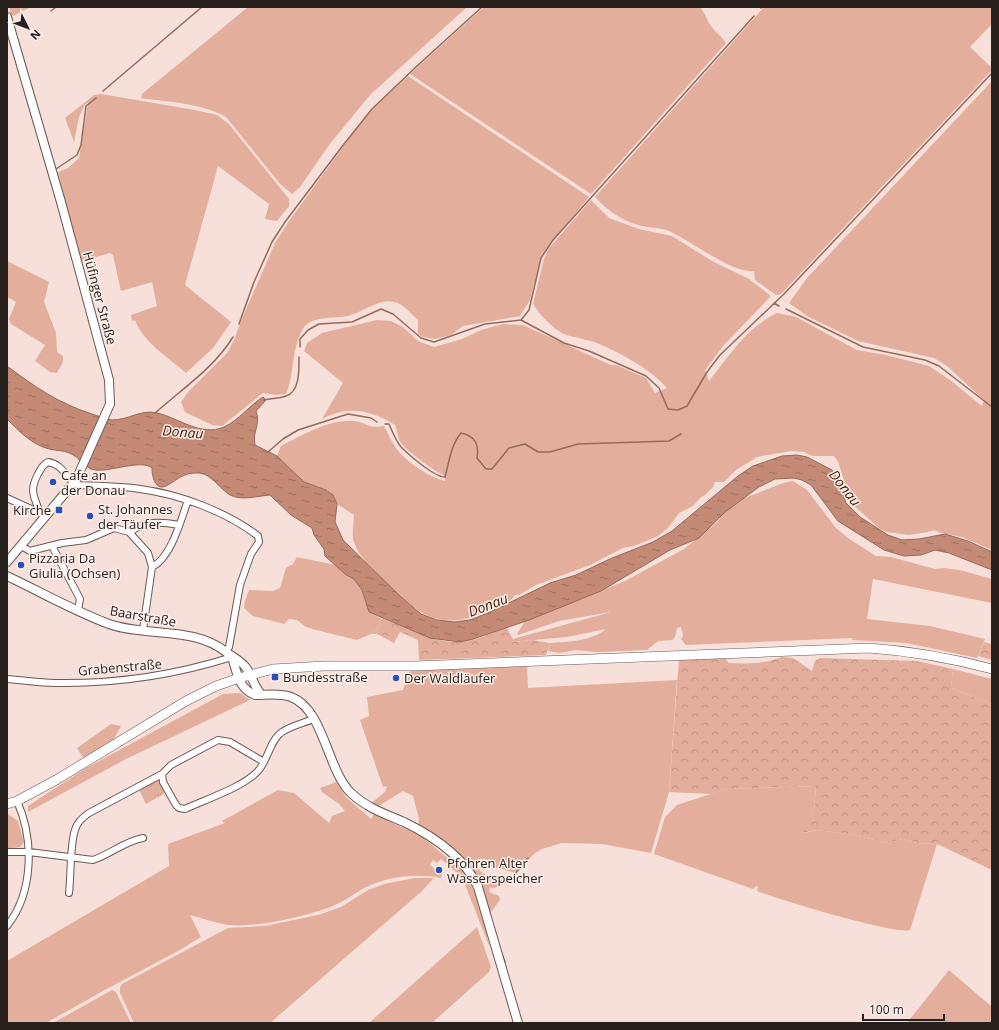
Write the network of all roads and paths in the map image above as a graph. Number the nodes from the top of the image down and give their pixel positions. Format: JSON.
{"nodes":[{"id":1,"x":7,"y":17,"type":"edge"},
{"id":2,"x":75,"y":481,"type":"junction"},
{"id":3,"x":7,"y":498,"type":"edge"},
{"id":4,"x":188,"y":500,"type":"junction"},
{"id":5,"x":43,"y":514,"type":"junction"},
{"id":6,"x":179,"y":526,"type":"junction"},
{"id":7,"x":130,"y":533,"type":"junction"},
{"id":8,"x":21,"y":546,"type":"junction"},
{"id":9,"x":52,"y":546,"type":"junction"},
{"id":10,"x":7,"y":562,"type":"edge"},
{"id":11,"x":152,"y":567,"type":"junction"},
{"id":12,"x":7,"y":576,"type":"edge"},
{"id":13,"x":78,"y":610,"type":"junction"},
{"id":14,"x":143,"y":630,"type":"junction"},
{"id":15,"x":226,"y":651,"type":"junction"},
{"id":16,"x":232,"y":657,"type":"junction"},
{"id":17,"x":992,"y":669,"type":"edge"},
{"id":18,"x":251,"y":677,"type":"junction"},
{"id":19,"x":7,"y":679,"type":"edge"},
{"id":20,"x":240,"y":681,"type":"junction"},
{"id":21,"x":262,"y":695,"type":"junction"},
{"id":22,"x":313,"y":719,"type":"junction"},
{"id":23,"x":264,"y":762,"type":"junction"},
{"id":24,"x":162,"y":774,"type":"junction"},
{"id":25,"x":7,"y":804,"type":"edge"},
{"id":26,"x":18,"y":804,"type":"junction"},
{"id":27,"x":7,"y":811,"type":"edge"},
{"id":28,"x":143,"y":838,"type":"dead end"},
{"id":29,"x":7,"y":852,"type":"edge"},
{"id":30,"x":29,"y":852,"type":"junction"},
{"id":31,"x":73,"y":857,"type":"junction"},
{"id":32,"x":70,"y":893,"type":"dead end"},
{"id":33,"x":7,"y":926,"type":"edge"},
{"id":34,"x":518,"y":1023,"type":"edge"}],
"edges":[{"from":1,"to":2,"type":"street","name":"Hüfinger Straße"},
{"from":2,"to":4,"type":"street"},
{"from":2,"to":5,"type":"street","name":"Hüfinger Straße"},
{"from":2,"to":5,"type":"street"},
{"from":3,"to":5,"type":"street"},
{"from":4,"to":6,"type":"street"},
{"from":4,"to":15,"type":"street"},
{"from":5,"to":8,"type":"street","name":"Hüfinger Straße"},
{"from":6,"to":7,"type":"street"},
{"from":6,"to":11,"type":"street"},
{"from":7,"to":9,"type":"street"},
{"from":7,"to":11,"type":"street"},
{"from":8,"to":9,"type":"street"},
{"from":8,"to":10,"type":"street","name":"Hüfinger Straße"},
{"from":9,"to":13,"type":"street"},
{"from":11,"to":14,"type":"street"},
{"from":12,"to":13,"type":"street","name":"Baarstraße"},
{"from":13,"to":14,"type":"street","name":"Baarstraße"},
{"from":14,"to":15,"type":"street","name":"Baarstraße"},
{"from":15,"to":16,"type":"street","name":"Baarstraße"},
{"from":16,"to":18,"type":"street","name":"Baarstraße"},
{"from":16,"to":19,"type":"street","name":"Grabenstraße"},
{"from":16,"to":20,"type":"street","name":"Baarstraße"},
{"from":17,"to":18,"type":"main road"},
{"from":18,"to":20,"type":"main road"},
{"from":18,"to":21,"type":"street","name":"Baarstraße"},
{"from":20,"to":21,"type":"street"},
{"from":20,"to":26,"type":"main road"},
{"from":21,"to":22,"type":"street"},
{"from":22,"to":23,"type":"street"},
{"from":22,"to":34,"type":"street"},
{"from":23,"to":24,"type":"street"},
{"from":23,"to":24,"type":"street"},
{"from":24,"to":31,"type":"street"},
{"from":25,"to":26,"type":"main road"},
{"from":26,"to":27,"type":"main road"},
{"from":26,"to":30,"type":"street"},
{"from":28,"to":31,"type":"street"},
{"from":29,"to":30,"type":"street"},
{"from":30,"to":31,"type":"street"},
{"from":30,"to":33,"type":"street"},
{"from":31,"to":32,"type":"street"}]}
